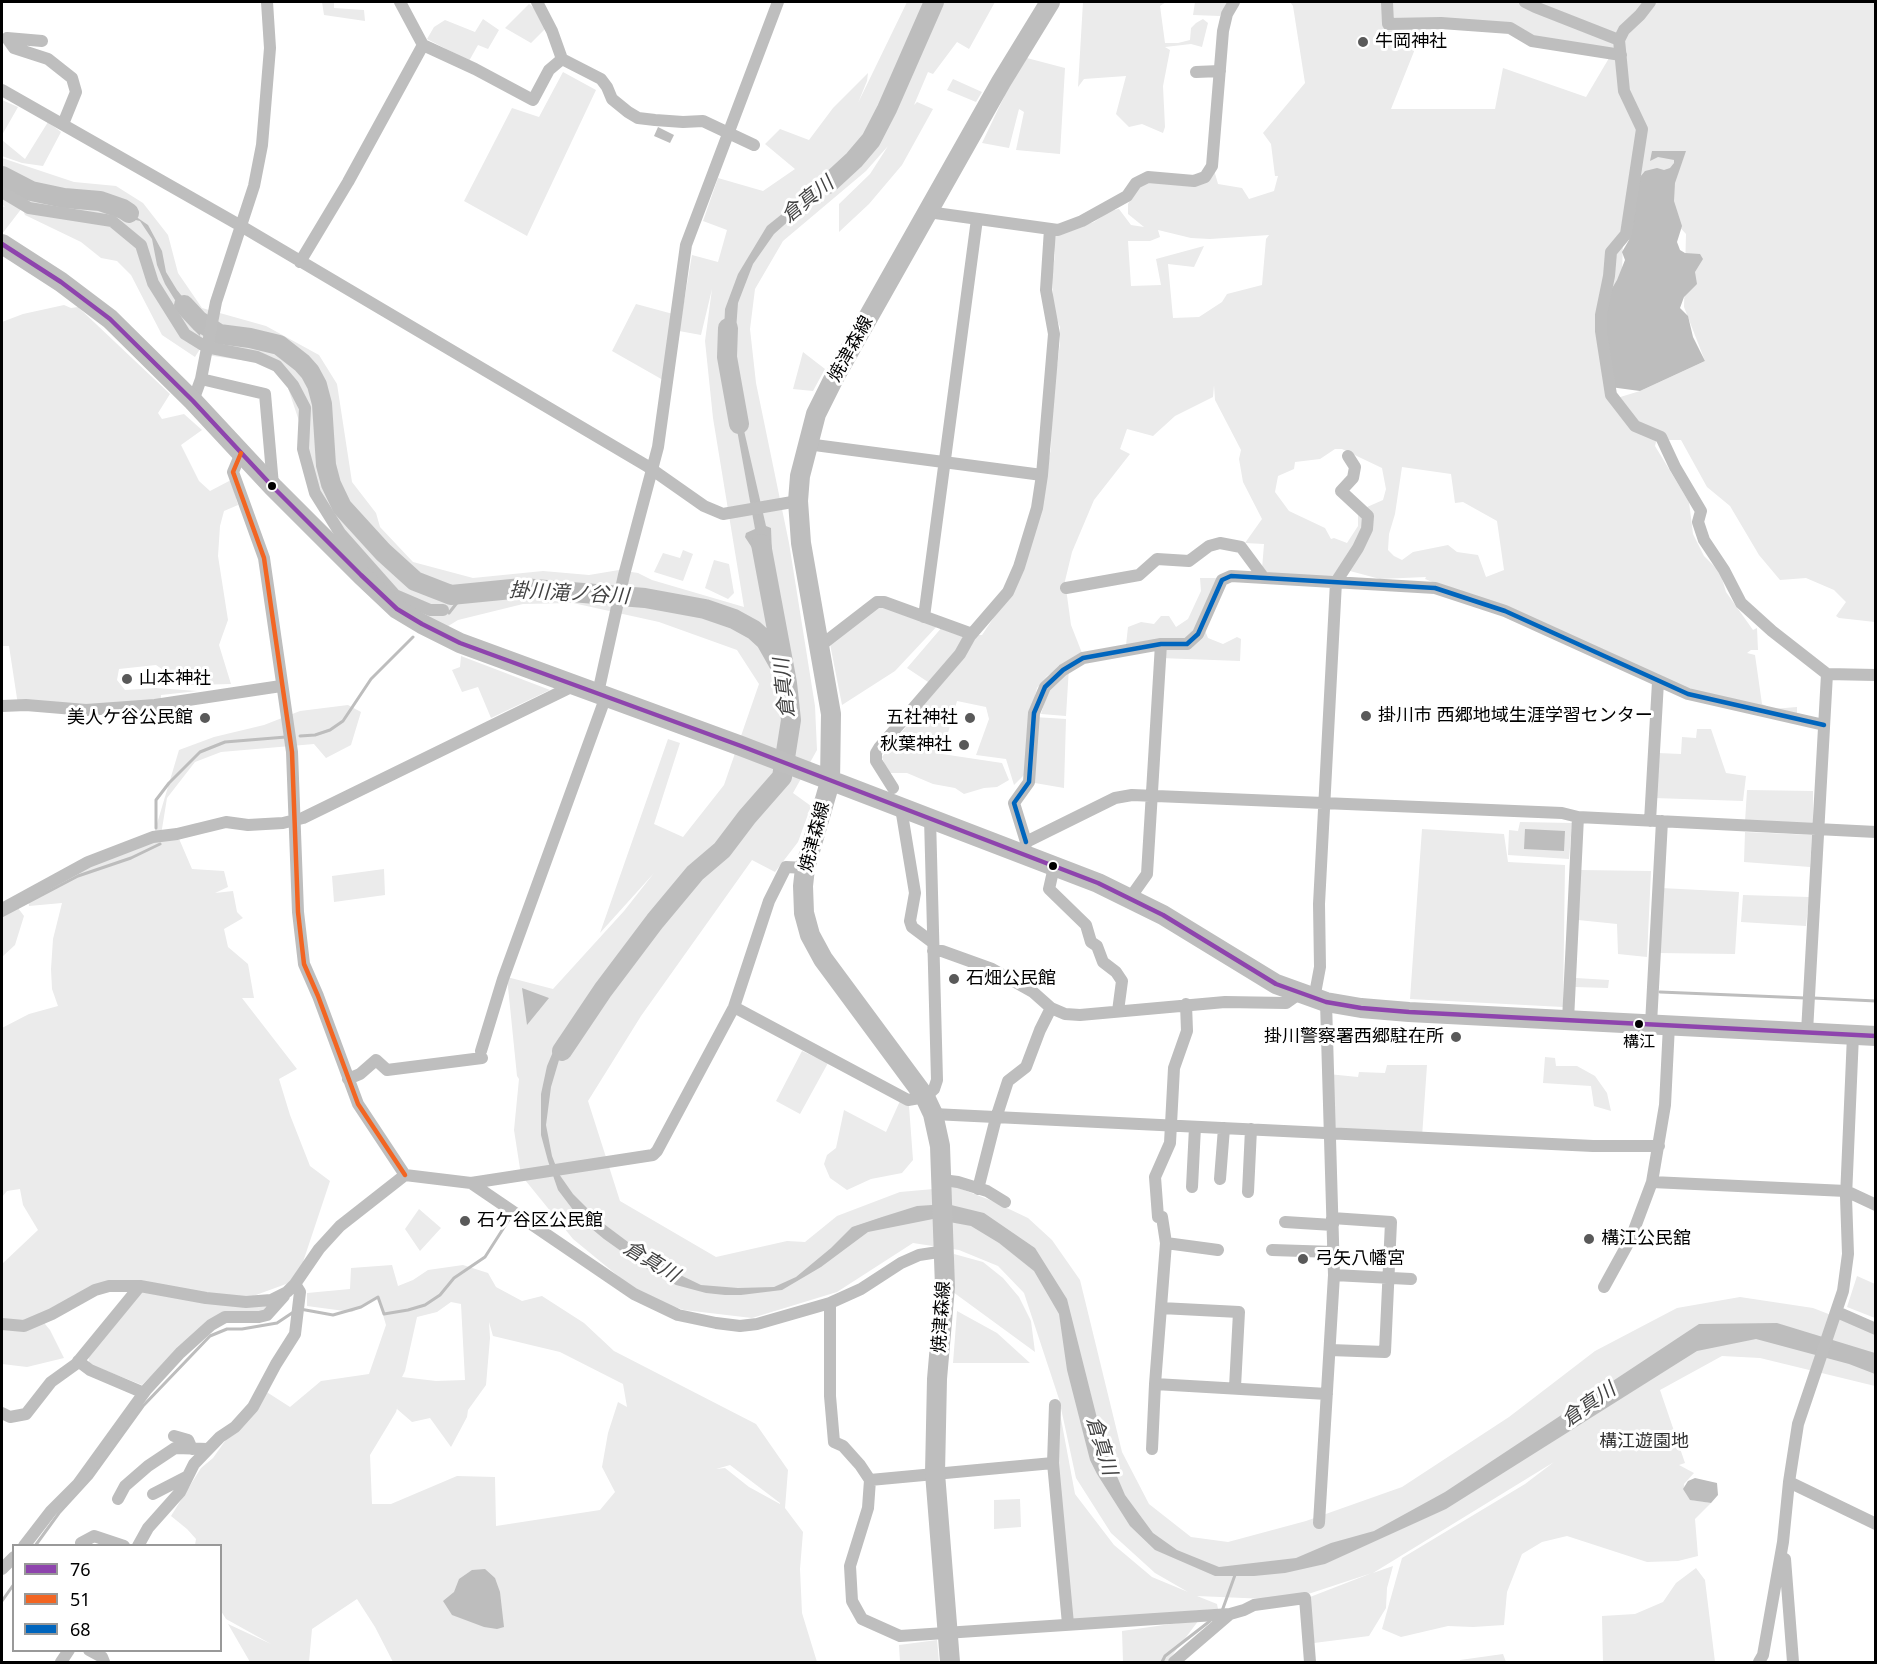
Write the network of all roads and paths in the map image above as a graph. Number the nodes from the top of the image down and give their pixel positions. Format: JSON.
{"nodes":[{"id":1,"x":267,"y":2,"type":"edge"},
{"id":2,"x":400,"y":2,"type":"edge"},
{"id":3,"x":537,"y":2,"type":"edge"},
{"id":4,"x":778,"y":2,"type":"edge"},
{"id":5,"x":1050,"y":2,"type":"edge"},
{"id":6,"x":1234,"y":2,"type":"edge"},
{"id":7,"x":1387,"y":2,"type":"edge"},
{"id":8,"x":1525,"y":2,"type":"edge"},
{"id":9,"x":1650,"y":2,"type":"edge"},
{"id":10,"x":1619,"y":40,"type":"junction"},
{"id":11,"x":42,"y":41,"type":"dead end"},
{"id":12,"x":423,"y":45,"type":"junction"},
{"id":13,"x":1621,"y":54,"type":"junction"},
{"id":14,"x":562,"y":59,"type":"junction"},
{"id":15,"x":1220,"y":71,"type":"junction"},
{"id":16,"x":1196,"y":72,"type":"dead end"},
{"id":17,"x":2,"y":90,"type":"edge"},
{"id":18,"x":63,"y":124,"type":"junction"},
{"id":19,"x":728,"y":132,"type":"junction"},
{"id":20,"x":754,"y":145,"type":"dead end"},
{"id":21,"x":2,"y":192,"type":"edge"},
{"id":22,"x":928,"y":212,"type":"junction"},
{"id":23,"x":977,"y":219,"type":"junction"},
{"id":24,"x":241,"y":226,"type":"junction"},
{"id":25,"x":1050,"y":229,"type":"junction"},
{"id":26,"x":2,"y":244,"type":"edge"},
{"id":27,"x":300,"y":262,"type":"junction"},
{"id":28,"x":207,"y":344,"type":"junction"},
{"id":29,"x":201,"y":379,"type":"junction"},
{"id":30,"x":194,"y":401,"type":"junction"},
{"id":31,"x":807,"y":444,"type":"junction"},
{"id":32,"x":241,"y":453,"type":"junction"},
{"id":33,"x":1348,"y":456,"type":"dead end"},
{"id":34,"x":945,"y":463,"type":"junction"},
{"id":35,"x":653,"y":470,"type":"junction"},
{"id":36,"x":1042,"y":475,"type":"junction"},
{"id":37,"x":273,"y":487,"type":"junction"},
{"id":38,"x":790,"y":502,"type":"junction"},
{"id":39,"x":1264,"y":578,"type":"junction"},
{"id":40,"x":1336,"y":582,"type":"junction"},
{"id":41,"x":1066,"y":588,"type":"dead end"},
{"id":42,"x":443,"y":610,"type":"dead end"},
{"id":43,"x":924,"y":616,"type":"junction"},
{"id":44,"x":972,"y":634,"type":"junction"},
{"id":45,"x":1161,"y":644,"type":"junction"},
{"id":46,"x":820,"y":646,"type":"junction"},
{"id":47,"x":1827,"y":674,"type":"junction"},
{"id":48,"x":1875,"y":675,"type":"edge"},
{"id":49,"x":1658,"y":682,"type":"junction"},
{"id":50,"x":575,"y":685,"type":"junction"},
{"id":51,"x":281,"y":686,"type":"junction"},
{"id":52,"x":602,"y":695,"type":"junction"},
{"id":53,"x":2,"y":706,"type":"edge"},
{"id":54,"x":1824,"y":725,"type":"junction"},
{"id":55,"x":831,"y":782,"type":"junction"},
{"id":56,"x":893,"y":788,"type":"dead end"},
{"id":57,"x":1153,"y":796,"type":"junction"},
{"id":58,"x":1323,"y":802,"type":"junction"},
{"id":59,"x":901,"y":808,"type":"junction"},
{"id":60,"x":1578,"y":817,"type":"junction"},
{"id":61,"x":930,"y":818,"type":"junction"},
{"id":62,"x":294,"y":820,"type":"junction"},
{"id":63,"x":1656,"y":821,"type":"junction"},
{"id":64,"x":1818,"y":829,"type":"junction"},
{"id":65,"x":1875,"y":832,"type":"edge"},
{"id":66,"x":1025,"y":848,"type":"junction"},
{"id":67,"x":1054,"y":867,"type":"junction"},
{"id":68,"x":805,"y":868,"type":"junction"},
{"id":69,"x":931,"y":869,"type":"junction"},
{"id":70,"x":910,"y":870,"type":"junction"},
{"id":71,"x":1130,"y":898,"type":"junction"},
{"id":72,"x":2,"y":909,"type":"edge"},
{"id":73,"x":932,"y":946,"type":"junction"},
{"id":74,"x":1313,"y":998,"type":"junction"},
{"id":75,"x":1186,"y":1004,"type":"junction"},
{"id":76,"x":734,"y":1007,"type":"junction"},
{"id":77,"x":1051,"y":1008,"type":"junction"},
{"id":78,"x":1118,"y":1011,"type":"junction"},
{"id":79,"x":1568,"y":1020,"type":"junction"},
{"id":80,"x":1660,"y":1024,"type":"junction"},
{"id":81,"x":1807,"y":1032,"type":"junction"},
{"id":82,"x":1853,"y":1035,"type":"junction"},
{"id":83,"x":1875,"y":1036,"type":"edge"},
{"id":84,"x":348,"y":1079,"type":"junction"},
{"id":85,"x":929,"y":1105,"type":"junction"},
{"id":86,"x":996,"y":1118,"type":"junction"},
{"id":87,"x":1172,"y":1126,"type":"junction"},
{"id":88,"x":1195,"y":1127,"type":"junction"},
{"id":89,"x":1224,"y":1128,"type":"junction"},
{"id":90,"x":1251,"y":1129,"type":"junction"},
{"id":91,"x":1329,"y":1133,"type":"junction"},
{"id":92,"x":1659,"y":1146,"type":"junction"},
{"id":93,"x":405,"y":1175,"type":"junction"},
{"id":94,"x":1220,"y":1179,"type":"dead end"},
{"id":95,"x":1652,"y":1182,"type":"junction"},
{"id":96,"x":471,"y":1183,"type":"junction"},
{"id":97,"x":942,"y":1183,"type":"junction"},
{"id":98,"x":1192,"y":1187,"type":"dead end"},
{"id":99,"x":978,"y":1189,"type":"junction"},
{"id":100,"x":1846,"y":1191,"type":"junction"},
{"id":101,"x":1248,"y":1192,"type":"dead end"},
{"id":102,"x":1005,"y":1202,"type":"dead end"},
{"id":103,"x":1875,"y":1205,"type":"edge"},
{"id":104,"x":1285,"y":1222,"type":"dead end"},
{"id":105,"x":1332,"y":1222,"type":"junction"},
{"id":106,"x":1166,"y":1243,"type":"junction"},
{"id":107,"x":944,"y":1245,"type":"junction"},
{"id":108,"x":1272,"y":1250,"type":"dead end"},
{"id":109,"x":1218,"y":1251,"type":"dead end"},
{"id":110,"x":1334,"y":1252,"type":"junction"},
{"id":111,"x":1334,"y":1275,"type":"junction"},
{"id":112,"x":1389,"y":1277,"type":"junction"},
{"id":113,"x":1411,"y":1279,"type":"dead end"},
{"id":114,"x":140,"y":1286,"type":"junction"},
{"id":115,"x":1604,"y":1287,"type":"dead end"},
{"id":116,"x":291,"y":1288,"type":"junction"},
{"id":117,"x":830,"y":1303,"type":"junction"},
{"id":118,"x":1161,"y":1308,"type":"junction"},
{"id":119,"x":1836,"y":1315,"type":"junction"},
{"id":120,"x":2,"y":1324,"type":"edge"},
{"id":121,"x":1875,"y":1329,"type":"edge"},
{"id":122,"x":1330,"y":1350,"type":"junction"},
{"id":123,"x":78,"y":1361,"type":"junction"},
{"id":124,"x":1155,"y":1384,"type":"junction"},
{"id":125,"x":1235,"y":1387,"type":"junction"},
{"id":126,"x":144,"y":1393,"type":"junction"},
{"id":127,"x":1327,"y":1394,"type":"junction"},
{"id":128,"x":1055,"y":1405,"type":"dead end"},
{"id":129,"x":2,"y":1413,"type":"edge"},
{"id":130,"x":174,"y":1436,"type":"dead end"},
{"id":131,"x":192,"y":1449,"type":"junction"},
{"id":132,"x":208,"y":1449,"type":"junction"},
{"id":133,"x":1152,"y":1449,"type":"dead end"},
{"id":134,"x":1053,"y":1463,"type":"junction"},
{"id":135,"x":935,"y":1473,"type":"junction"},
{"id":136,"x":188,"y":1476,"type":"junction"},
{"id":137,"x":870,"y":1480,"type":"junction"},
{"id":138,"x":1789,"y":1482,"type":"junction"},
{"id":139,"x":153,"y":1494,"type":"dead end"},
{"id":140,"x":118,"y":1500,"type":"dead end"},
{"id":141,"x":1319,"y":1522,"type":"dead end"},
{"id":142,"x":1875,"y":1524,"type":"edge"},
{"id":143,"x":1783,"y":1542,"type":"junction"},
{"id":144,"x":81,"y":1543,"type":"dead end"},
{"id":145,"x":25,"y":1544,"type":"edge"},
{"id":146,"x":120,"y":1544,"type":"edge"},
{"id":147,"x":139,"y":1544,"type":"edge"},
{"id":148,"x":1227,"y":1614,"type":"junction"},
{"id":149,"x":1068,"y":1624,"type":"junction"},
{"id":150,"x":948,"y":1634,"type":"junction"},
{"id":151,"x":93,"y":1652,"type":"edge"},
{"id":152,"x":104,"y":1662,"type":"edge"},
{"id":153,"x":950,"y":1662,"type":"edge"},
{"id":154,"x":1174,"y":1662,"type":"edge"},
{"id":155,"x":1310,"y":1662,"type":"edge"},
{"id":156,"x":1759,"y":1662,"type":"edge"},
{"id":157,"x":1793,"y":1662,"type":"edge"}],
"edges":[{"from":1,"to":24,"type":"street"},
{"from":2,"to":12,"type":"street"},
{"from":3,"to":14,"type":"street"},
{"from":4,"to":19,"type":"street"},
{"from":5,"to":22,"type":"main road","name":"焼津森線"},
{"from":6,"to":15,"type":"street"},
{"from":7,"to":13,"type":"street"},
{"from":8,"to":10,"type":"street"},
{"from":9,"to":10,"type":"street"},
{"from":10,"to":13,"type":"street"},
{"from":11,"to":18,"type":"street"},
{"from":12,"to":14,"type":"street"},
{"from":12,"to":27,"type":"street"},
{"from":13,"to":47,"type":"street"},
{"from":14,"to":19,"type":"street"},
{"from":15,"to":16,"type":"street"},
{"from":15,"to":25,"type":"street"},
{"from":17,"to":18,"type":"street"},
{"from":18,"to":24,"type":"street"},
{"from":19,"to":20,"type":"street"},
{"from":19,"to":35,"type":"street"},
{"from":21,"to":28,"type":"street"},
{"from":22,"to":23,"type":"street"},
{"from":22,"to":31,"type":"main road","name":"焼津森線"},
{"from":23,"to":25,"type":"street"},
{"from":23,"to":34,"type":"street"},
{"from":24,"to":27,"type":"street"},
{"from":24,"to":28,"type":"street"},
{"from":25,"to":36,"type":"street"},
{"from":26,"to":30,"type":"main road"},
{"from":27,"to":35,"type":"street"},
{"from":28,"to":29,"type":"street"},
{"from":28,"to":42,"type":"street"},
{"from":29,"to":30,"type":"street"},
{"from":29,"to":37,"type":"street"},
{"from":30,"to":32,"type":"main road"},
{"from":31,"to":34,"type":"street"},
{"from":31,"to":38,"type":"main road","name":"焼津森線"},
{"from":32,"to":37,"type":"main road"},
{"from":32,"to":51,"type":"street"},
{"from":33,"to":40,"type":"street"},
{"from":34,"to":36,"type":"street"},
{"from":34,"to":43,"type":"street"},
{"from":35,"to":38,"type":"street"},
{"from":35,"to":52,"type":"street"},
{"from":36,"to":44,"type":"street"},
{"from":37,"to":50,"type":"main road"},
{"from":38,"to":46,"type":"main road","name":"焼津森線"},
{"from":39,"to":40,"type":"street"},
{"from":39,"to":41,"type":"street"},
{"from":39,"to":45,"type":"street"},
{"from":40,"to":49,"type":"street"},
{"from":40,"to":58,"type":"street"},
{"from":43,"to":44,"type":"street"},
{"from":43,"to":46,"type":"street"},
{"from":44,"to":56,"type":"street"},
{"from":45,"to":57,"type":"street"},
{"from":45,"to":66,"type":"street"},
{"from":46,"to":55,"type":"main road","name":"焼津森線"},
{"from":47,"to":48,"type":"street"},
{"from":47,"to":54,"type":"street"},
{"from":49,"to":54,"type":"street"},
{"from":49,"to":63,"type":"street"},
{"from":50,"to":52,"type":"main road"},
{"from":50,"to":62,"type":"street"},
{"from":51,"to":53,"type":"street"},
{"from":51,"to":62,"type":"street"},
{"from":52,"to":55,"type":"main road"},
{"from":52,"to":84,"type":"street"},
{"from":54,"to":64,"type":"street"},
{"from":55,"to":59,"type":"main road"},
{"from":55,"to":68,"type":"main road","name":"焼津森線"},
{"from":57,"to":58,"type":"street"},
{"from":57,"to":66,"type":"street"},
{"from":57,"to":71,"type":"street"},
{"from":58,"to":60,"type":"street"},
{"from":58,"to":74,"type":"street"},
{"from":59,"to":61,"type":"main road"},
{"from":59,"to":70,"type":"street"},
{"from":60,"to":63,"type":"street"},
{"from":60,"to":79,"type":"street"},
{"from":61,"to":66,"type":"main road"},
{"from":61,"to":69,"type":"street"},
{"from":62,"to":72,"type":"street"},
{"from":62,"to":84,"type":"street"},
{"from":63,"to":64,"type":"street"},
{"from":63,"to":80,"type":"street"},
{"from":64,"to":65,"type":"street"},
{"from":64,"to":81,"type":"street"},
{"from":66,"to":67,"type":"main road"},
{"from":67,"to":71,"type":"main road"},
{"from":67,"to":78,"type":"street"},
{"from":68,"to":76,"type":"street"},
{"from":68,"to":85,"type":"main road","name":"焼津森線"},
{"from":69,"to":70,"type":"street"},
{"from":69,"to":73,"type":"street"},
{"from":70,"to":73,"type":"street"},
{"from":71,"to":74,"type":"main road"},
{"from":73,"to":77,"type":"street"},
{"from":73,"to":85,"type":"street"},
{"from":74,"to":75,"type":"street"},
{"from":74,"to":79,"type":"main road"},
{"from":74,"to":91,"type":"street"},
{"from":75,"to":78,"type":"street"},
{"from":75,"to":87,"type":"street"},
{"from":76,"to":85,"type":"street"},
{"from":76,"to":96,"type":"street"},
{"from":77,"to":78,"type":"street"},
{"from":77,"to":86,"type":"street"},
{"from":79,"to":80,"type":"main road"},
{"from":80,"to":81,"type":"main road"},
{"from":80,"to":92,"type":"street"},
{"from":81,"to":82,"type":"main road"},
{"from":82,"to":83,"type":"main road"},
{"from":82,"to":100,"type":"street"},
{"from":84,"to":93,"type":"street"},
{"from":85,"to":86,"type":"street"},
{"from":85,"to":97,"type":"main road","name":"焼津森線"},
{"from":86,"to":87,"type":"street"},
{"from":86,"to":99,"type":"street"},
{"from":87,"to":88,"type":"street"},
{"from":87,"to":106,"type":"street"},
{"from":88,"to":89,"type":"street"},
{"from":88,"to":98,"type":"street"},
{"from":89,"to":90,"type":"street"},
{"from":89,"to":94,"type":"street"},
{"from":90,"to":91,"type":"street"},
{"from":90,"to":101,"type":"street"},
{"from":91,"to":92,"type":"street"},
{"from":91,"to":105,"type":"street"},
{"from":92,"to":95,"type":"street"},
{"from":93,"to":96,"type":"street"},
{"from":93,"to":116,"type":"street"},
{"from":95,"to":100,"type":"street"},
{"from":95,"to":115,"type":"street"},
{"from":96,"to":117,"type":"street"},
{"from":97,"to":99,"type":"street"},
{"from":97,"to":107,"type":"main road","name":"焼津森線"},
{"from":99,"to":102,"type":"street"},
{"from":100,"to":103,"type":"street"},
{"from":100,"to":119,"type":"street"},
{"from":104,"to":105,"type":"street"},
{"from":105,"to":110,"type":"street"},
{"from":105,"to":112,"type":"street"},
{"from":106,"to":109,"type":"street"},
{"from":106,"to":118,"type":"street"},
{"from":107,"to":117,"type":"street"},
{"from":107,"to":135,"type":"main road","name":"焼津森線"},
{"from":108,"to":110,"type":"street"},
{"from":110,"to":111,"type":"street"},
{"from":111,"to":112,"type":"street"},
{"from":111,"to":122,"type":"street"},
{"from":112,"to":113,"type":"street"},
{"from":112,"to":122,"type":"street"},
{"from":114,"to":116,"type":"street"},
{"from":114,"to":120,"type":"street"},
{"from":114,"to":123,"type":"street"},
{"from":116,"to":126,"type":"street"},
{"from":116,"to":132,"type":"street"},
{"from":117,"to":137,"type":"street"},
{"from":118,"to":124,"type":"street"},
{"from":118,"to":125,"type":"street"},
{"from":119,"to":121,"type":"street"},
{"from":119,"to":138,"type":"street"},
{"from":122,"to":127,"type":"street"},
{"from":123,"to":126,"type":"street"},
{"from":123,"to":129,"type":"street"},
{"from":124,"to":125,"type":"street"},
{"from":124,"to":133,"type":"street"},
{"from":125,"to":127,"type":"street"},
{"from":126,"to":145,"type":"street"},
{"from":127,"to":141,"type":"street"},
{"from":128,"to":134,"type":"street"},
{"from":130,"to":131,"type":"street"},
{"from":131,"to":132,"type":"street"},
{"from":131,"to":140,"type":"street"},
{"from":132,"to":136,"type":"street"},
{"from":134,"to":135,"type":"street"},
{"from":134,"to":149,"type":"street"},
{"from":135,"to":137,"type":"street"},
{"from":135,"to":150,"type":"main road","name":"焼津森線"},
{"from":136,"to":139,"type":"street"},
{"from":136,"to":147,"type":"street"},
{"from":137,"to":150,"type":"street"},
{"from":138,"to":142,"type":"street"},
{"from":138,"to":143,"type":"street"},
{"from":143,"to":156,"type":"street"},
{"from":143,"to":157,"type":"street"},
{"from":144,"to":146,"type":"street"},
{"from":148,"to":149,"type":"street"},
{"from":148,"to":154,"type":"street"},
{"from":148,"to":155,"type":"street"},
{"from":149,"to":150,"type":"street"},
{"from":150,"to":153,"type":"main road","name":"焼津森線"},
{"from":151,"to":152,"type":"street"}]}
